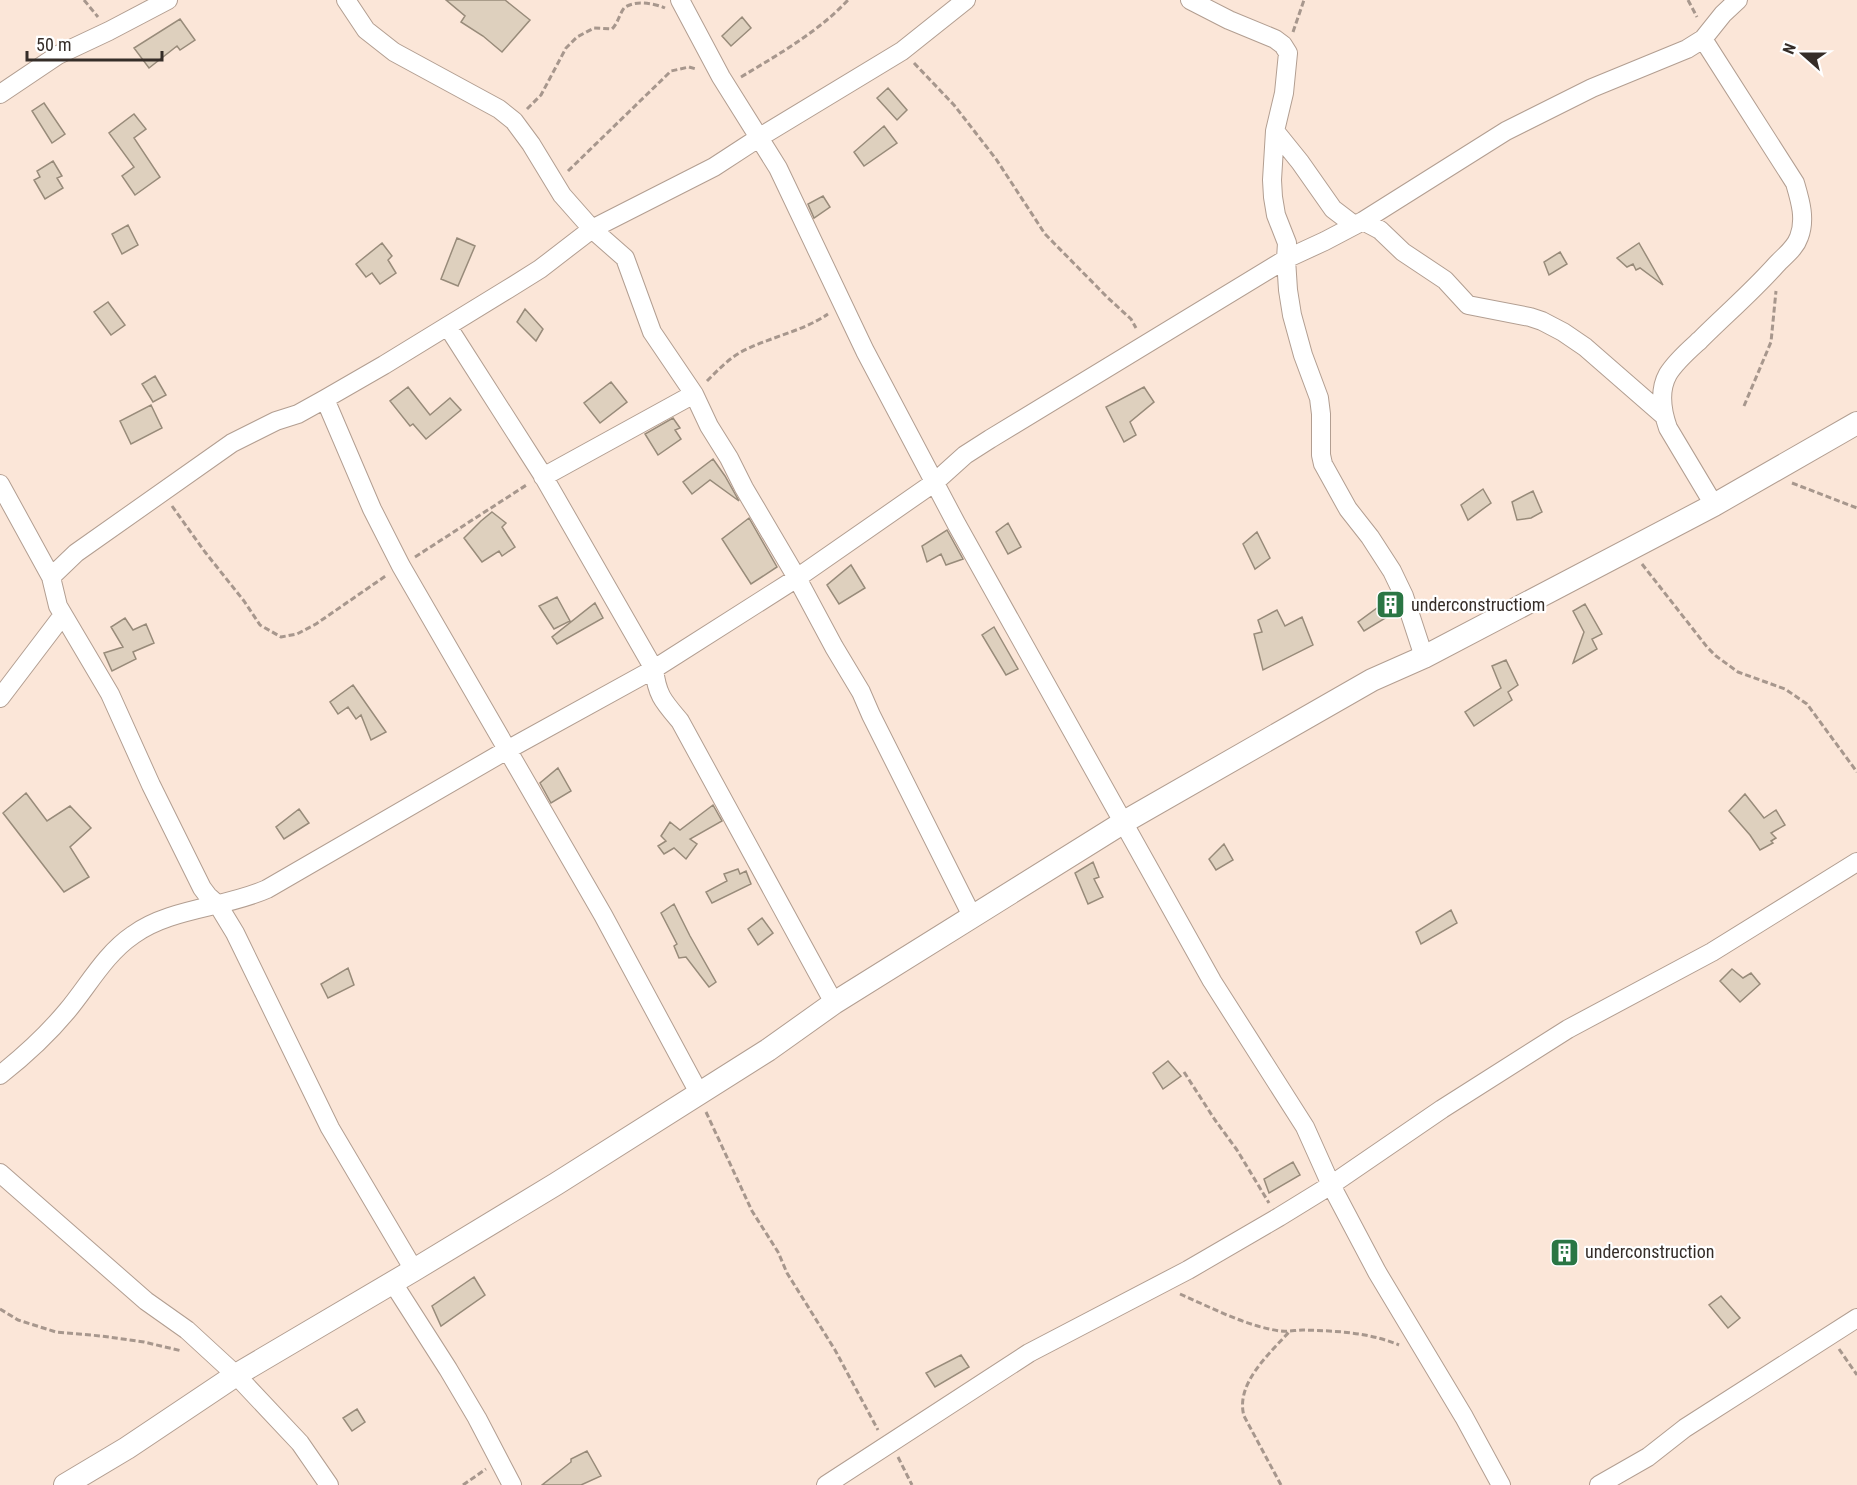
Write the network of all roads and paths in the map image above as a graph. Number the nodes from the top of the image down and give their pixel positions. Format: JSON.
{"nodes":[{"id":1,"x":168,"y":0,"type":"edge"},
{"id":2,"x":346,"y":0,"type":"edge"},
{"id":3,"x":848,"y":0,"type":"edge"},
{"id":4,"x":966,"y":0,"type":"edge"},
{"id":5,"x":1190,"y":0,"type":"edge"},
{"id":6,"x":1304,"y":0,"type":"edge"},
{"id":7,"x":1738,"y":0,"type":"edge"},
{"id":8,"x":683,"y":7,"type":"edge"},
{"id":9,"x":1702,"y":39,"type":"junction"},
{"id":10,"x":1287,"y":50,"type":"junction"},
{"id":11,"x":902,"y":51,"type":"junction"},
{"id":12,"x":724,"y":81,"type":"junction"},
{"id":13,"x":0,"y":94,"type":"edge"},
{"id":14,"x":514,"y":121,"type":"junction"},
{"id":15,"x":1275,"y":131,"type":"junction"},
{"id":16,"x":760,"y":137,"type":"junction"},
{"id":17,"x":555,"y":183,"type":"junction"},
{"id":18,"x":1358,"y":223,"type":"junction"},
{"id":19,"x":592,"y":230,"type":"junction"},
{"id":20,"x":1286,"y":259,"type":"junction"},
{"id":21,"x":1778,"y":263,"type":"junction"},
{"id":22,"x":842,"y":305,"type":"junction"},
{"id":23,"x":448,"y":327,"type":"junction"},
{"id":24,"x":1132,"y":351,"type":"junction"},
{"id":25,"x":694,"y":394,"type":"junction"},
{"id":26,"x":325,"y":399,"type":"junction"},
{"id":27,"x":1744,"y":406,"type":"dead end"},
{"id":28,"x":1663,"y":415,"type":"junction"},
{"id":29,"x":1857,"y":423,"type":"edge"},
{"id":30,"x":1768,"y":474,"type":"junction"},
{"id":31,"x":543,"y":476,"type":"junction"},
{"id":32,"x":935,"y":482,"type":"junction"},
{"id":33,"x":0,"y":484,"type":"edge"},
{"id":34,"x":163,"y":492,"type":"junction"},
{"id":35,"x":1714,"y":505,"type":"junction"},
{"id":36,"x":1857,"y":508,"type":"edge"},
{"id":37,"x":1630,"y":548,"type":"junction"},
{"id":38,"x":401,"y":566,"type":"junction"},
{"id":39,"x":51,"y":577,"type":"junction"},
{"id":40,"x":797,"y":578,"type":"junction"},
{"id":41,"x":63,"y":615,"type":"junction"},
{"id":42,"x":1424,"y":657,"type":"junction"},
{"id":43,"x":654,"y":669,"type":"junction"},
{"id":44,"x":0,"y":698,"type":"edge"},
{"id":45,"x":507,"y":750,"type":"junction"},
{"id":46,"x":1857,"y":772,"type":"edge"},
{"id":47,"x":1124,"y":822,"type":"junction"},
{"id":48,"x":1857,"y":862,"type":"edge"},
{"id":49,"x":218,"y":905,"type":"junction"},
{"id":50,"x":972,"y":916,"type":"junction"},
{"id":51,"x":834,"y":1004,"type":"junction"},
{"id":52,"x":1184,"y":1072,"type":"dead end"},
{"id":53,"x":0,"y":1075,"type":"edge"},
{"id":54,"x":698,"y":1093,"type":"junction"},
{"id":55,"x":0,"y":1173,"type":"edge"},
{"id":56,"x":1331,"y":1185,"type":"junction"},
{"id":57,"x":1279,"y":1217,"type":"junction"},
{"id":58,"x":414,"y":1270,"type":"junction"},
{"id":59,"x":393,"y":1283,"type":"junction"},
{"id":60,"x":1159,"y":1285,"type":"junction"},
{"id":61,"x":0,"y":1309,"type":"edge"},
{"id":62,"x":1857,"y":1318,"type":"edge"},
{"id":63,"x":1290,"y":1331,"type":"junction"},
{"id":64,"x":1828,"y":1336,"type":"junction"},
{"id":65,"x":1427,"y":1356,"type":"junction"},
{"id":66,"x":219,"y":1359,"type":"junction"},
{"id":67,"x":236,"y":1375,"type":"junction"},
{"id":68,"x":1857,"y":1375,"type":"edge"},
{"id":69,"x":889,"y":1444,"type":"junction"},
{"id":70,"x":499,"y":1460,"type":"junction"},
{"id":71,"x":65,"y":1485,"type":"edge"},
{"id":72,"x":329,"y":1485,"type":"edge"},
{"id":73,"x":463,"y":1485,"type":"edge"},
{"id":74,"x":512,"y":1485,"type":"edge"},
{"id":75,"x":826,"y":1485,"type":"edge"},
{"id":76,"x":912,"y":1485,"type":"edge"},
{"id":77,"x":1281,"y":1485,"type":"edge"},
{"id":78,"x":1501,"y":1485,"type":"edge"},
{"id":79,"x":1599,"y":1485,"type":"edge"}],
"edges":[{"from":1,"to":13,"type":"street"},
{"from":2,"to":14,"type":"street"},
{"from":3,"to":12,"type":"path"},
{"from":4,"to":11,"type":"street"},
{"from":5,"to":10,"type":"street"},
{"from":6,"to":10,"type":"path"},
{"from":7,"to":9,"type":"street"},
{"from":8,"to":12,"type":"street"},
{"from":8,"to":14,"type":"path"},
{"from":9,"to":18,"type":"street"},
{"from":9,"to":21,"type":"street"},
{"from":10,"to":15,"type":"street"},
{"from":11,"to":16,"type":"street"},
{"from":11,"to":24,"type":"path"},
{"from":12,"to":16,"type":"street"},
{"from":12,"to":17,"type":"path"},
{"from":14,"to":17,"type":"street"},
{"from":15,"to":18,"type":"street"},
{"from":15,"to":20,"type":"street"},
{"from":16,"to":19,"type":"street"},
{"from":16,"to":22,"type":"street"},
{"from":17,"to":19,"type":"street"},
{"from":18,"to":20,"type":"street"},
{"from":18,"to":28,"type":"street"},
{"from":19,"to":23,"type":"street"},
{"from":19,"to":25,"type":"street"},
{"from":20,"to":24,"type":"street"},
{"from":20,"to":42,"type":"street"},
{"from":21,"to":27,"type":"path"},
{"from":21,"to":28,"type":"street"},
{"from":22,"to":25,"type":"path"},
{"from":22,"to":32,"type":"street"},
{"from":23,"to":26,"type":"street"},
{"from":23,"to":31,"type":"street"},
{"from":24,"to":32,"type":"street"},
{"from":25,"to":31,"type":"street"},
{"from":25,"to":40,"type":"street"},
{"from":26,"to":34,"type":"street"},
{"from":26,"to":38,"type":"street"},
{"from":28,"to":35,"type":"street"},
{"from":29,"to":30,"type":"street"},
{"from":30,"to":35,"type":"street"},
{"from":30,"to":36,"type":"path"},
{"from":31,"to":38,"type":"path"},
{"from":31,"to":43,"type":"street"},
{"from":32,"to":40,"type":"street"},
{"from":32,"to":47,"type":"street"},
{"from":33,"to":39,"type":"street"},
{"from":34,"to":38,"type":"path"},
{"from":34,"to":39,"type":"street"},
{"from":35,"to":37,"type":"street"},
{"from":37,"to":42,"type":"street"},
{"from":37,"to":46,"type":"path"},
{"from":38,"to":45,"type":"street"},
{"from":39,"to":41,"type":"street"},
{"from":40,"to":43,"type":"street"},
{"from":40,"to":50,"type":"street"},
{"from":41,"to":44,"type":"street"},
{"from":41,"to":49,"type":"street"},
{"from":42,"to":47,"type":"street"},
{"from":43,"to":45,"type":"street"},
{"from":43,"to":51,"type":"street"},
{"from":45,"to":49,"type":"street"},
{"from":45,"to":54,"type":"street"},
{"from":47,"to":50,"type":"street"},
{"from":47,"to":56,"type":"street"},
{"from":48,"to":56,"type":"street"},
{"from":49,"to":53,"type":"street"},
{"from":49,"to":58,"type":"street"},
{"from":50,"to":51,"type":"street"},
{"from":51,"to":54,"type":"street"},
{"from":52,"to":57,"type":"path"},
{"from":54,"to":58,"type":"street"},
{"from":54,"to":69,"type":"path"},
{"from":55,"to":66,"type":"street"},
{"from":56,"to":57,"type":"street"},
{"from":56,"to":65,"type":"street"},
{"from":57,"to":60,"type":"street"},
{"from":58,"to":59,"type":"street"},
{"from":59,"to":67,"type":"street"},
{"from":59,"to":70,"type":"street"},
{"from":60,"to":63,"type":"path"},
{"from":60,"to":69,"type":"street"},
{"from":61,"to":66,"type":"path"},
{"from":62,"to":64,"type":"street"},
{"from":63,"to":65,"type":"path"},
{"from":63,"to":77,"type":"path"},
{"from":64,"to":68,"type":"path"},
{"from":64,"to":79,"type":"street"},
{"from":65,"to":78,"type":"street"},
{"from":66,"to":67,"type":"street"},
{"from":67,"to":71,"type":"street"},
{"from":67,"to":72,"type":"street"},
{"from":69,"to":75,"type":"street"},
{"from":69,"to":76,"type":"path"},
{"from":70,"to":73,"type":"path"},
{"from":70,"to":74,"type":"street"}]}
